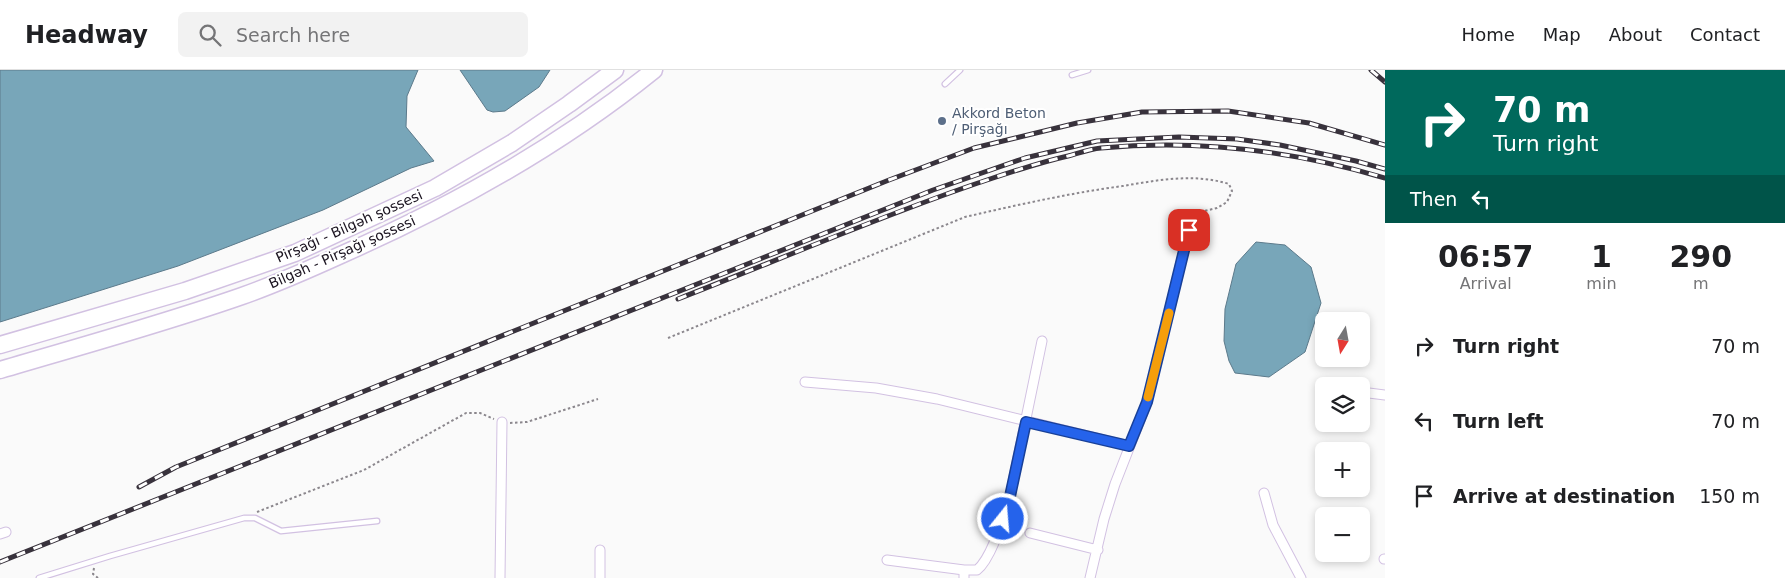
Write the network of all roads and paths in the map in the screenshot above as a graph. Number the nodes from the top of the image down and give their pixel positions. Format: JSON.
{"nodes":[{"id":1,"x":615,"y":70,"type":"edge"},
{"id":2,"x":654,"y":70,"type":"edge"},
{"id":3,"x":960,"y":70,"type":"edge"},
{"id":4,"x":1088,"y":70,"type":"edge"},
{"id":5,"x":1072,"y":75,"type":"dead end"},
{"id":6,"x":945,"y":84,"type":"dead end"},
{"id":7,"x":1189,"y":230,"type":"joint"},
{"id":8,"x":668,"y":338,"type":"dead end"},
{"id":9,"x":1042,"y":341,"type":"dead end"},
{"id":10,"x":0,"y":345,"type":"edge"},
{"id":11,"x":0,"y":370,"type":"edge"},
{"id":12,"x":805,"y":382,"type":"dead end"},
{"id":13,"x":1370,"y":393,"type":"edge"},
{"id":14,"x":1385,"y":395,"type":"edge"},
{"id":15,"x":598,"y":399,"type":"dead end"},
{"id":16,"x":502,"y":422,"type":"junction"},
{"id":17,"x":1026,"y":422,"type":"junction"},
{"id":18,"x":1129,"y":446,"type":"junction"},
{"id":19,"x":1264,"y":492,"type":"dead end"},
{"id":20,"x":244,"y":518,"type":"junction"},
{"id":21,"x":378,"y":521,"type":"dead end"},
{"id":22,"x":1030,"y":533,"type":"dead end"},
{"id":23,"x":600,"y":550,"type":"dead end"},
{"id":24,"x":1098,"y":550,"type":"junction"},
{"id":25,"x":98,"y":559,"type":"junction"},
{"id":26,"x":886,"y":560,"type":"dead end"},
{"id":27,"x":964,"y":574,"type":"edge"},
{"id":28,"x":39,"y":578,"type":"edge"},
{"id":29,"x":98,"y":578,"type":"edge"},
{"id":30,"x":500,"y":578,"type":"edge"},
{"id":31,"x":600,"y":578,"type":"edge"},
{"id":32,"x":1090,"y":578,"type":"edge"},
{"id":33,"x":1301,"y":578,"type":"edge"}],
"edges":[{"from":1,"to":10,"type":"highway","name":"Pirşağı - Bilgəh şossesi"},
{"from":2,"to":11,"type":"highway","name":"Bilgəh - Pirşağı şossesi"},
{"from":3,"to":6,"type":"lane"},
{"from":4,"to":5,"type":"lane"},
{"from":7,"to":8,"type":"path"},
{"from":7,"to":18,"type":"street"},
{"from":9,"to":17,"type":"street"},
{"from":12,"to":17,"type":"street"},
{"from":13,"to":14,"type":"street"},
{"from":15,"to":16,"type":"path"},
{"from":16,"to":20,"type":"path"},
{"from":16,"to":30,"type":"street"},
{"from":17,"to":18,"type":"street"},
{"from":17,"to":27,"type":"street"},
{"from":18,"to":24,"type":"street"},
{"from":19,"to":33,"type":"street"},
{"from":20,"to":21,"type":"lane"},
{"from":20,"to":25,"type":"lane"},
{"from":22,"to":24,"type":"street"},
{"from":23,"to":31,"type":"street"},
{"from":24,"to":32,"type":"street"},
{"from":25,"to":28,"type":"lane"},
{"from":25,"to":29,"type":"path"},
{"from":26,"to":27,"type":"street"}]}
